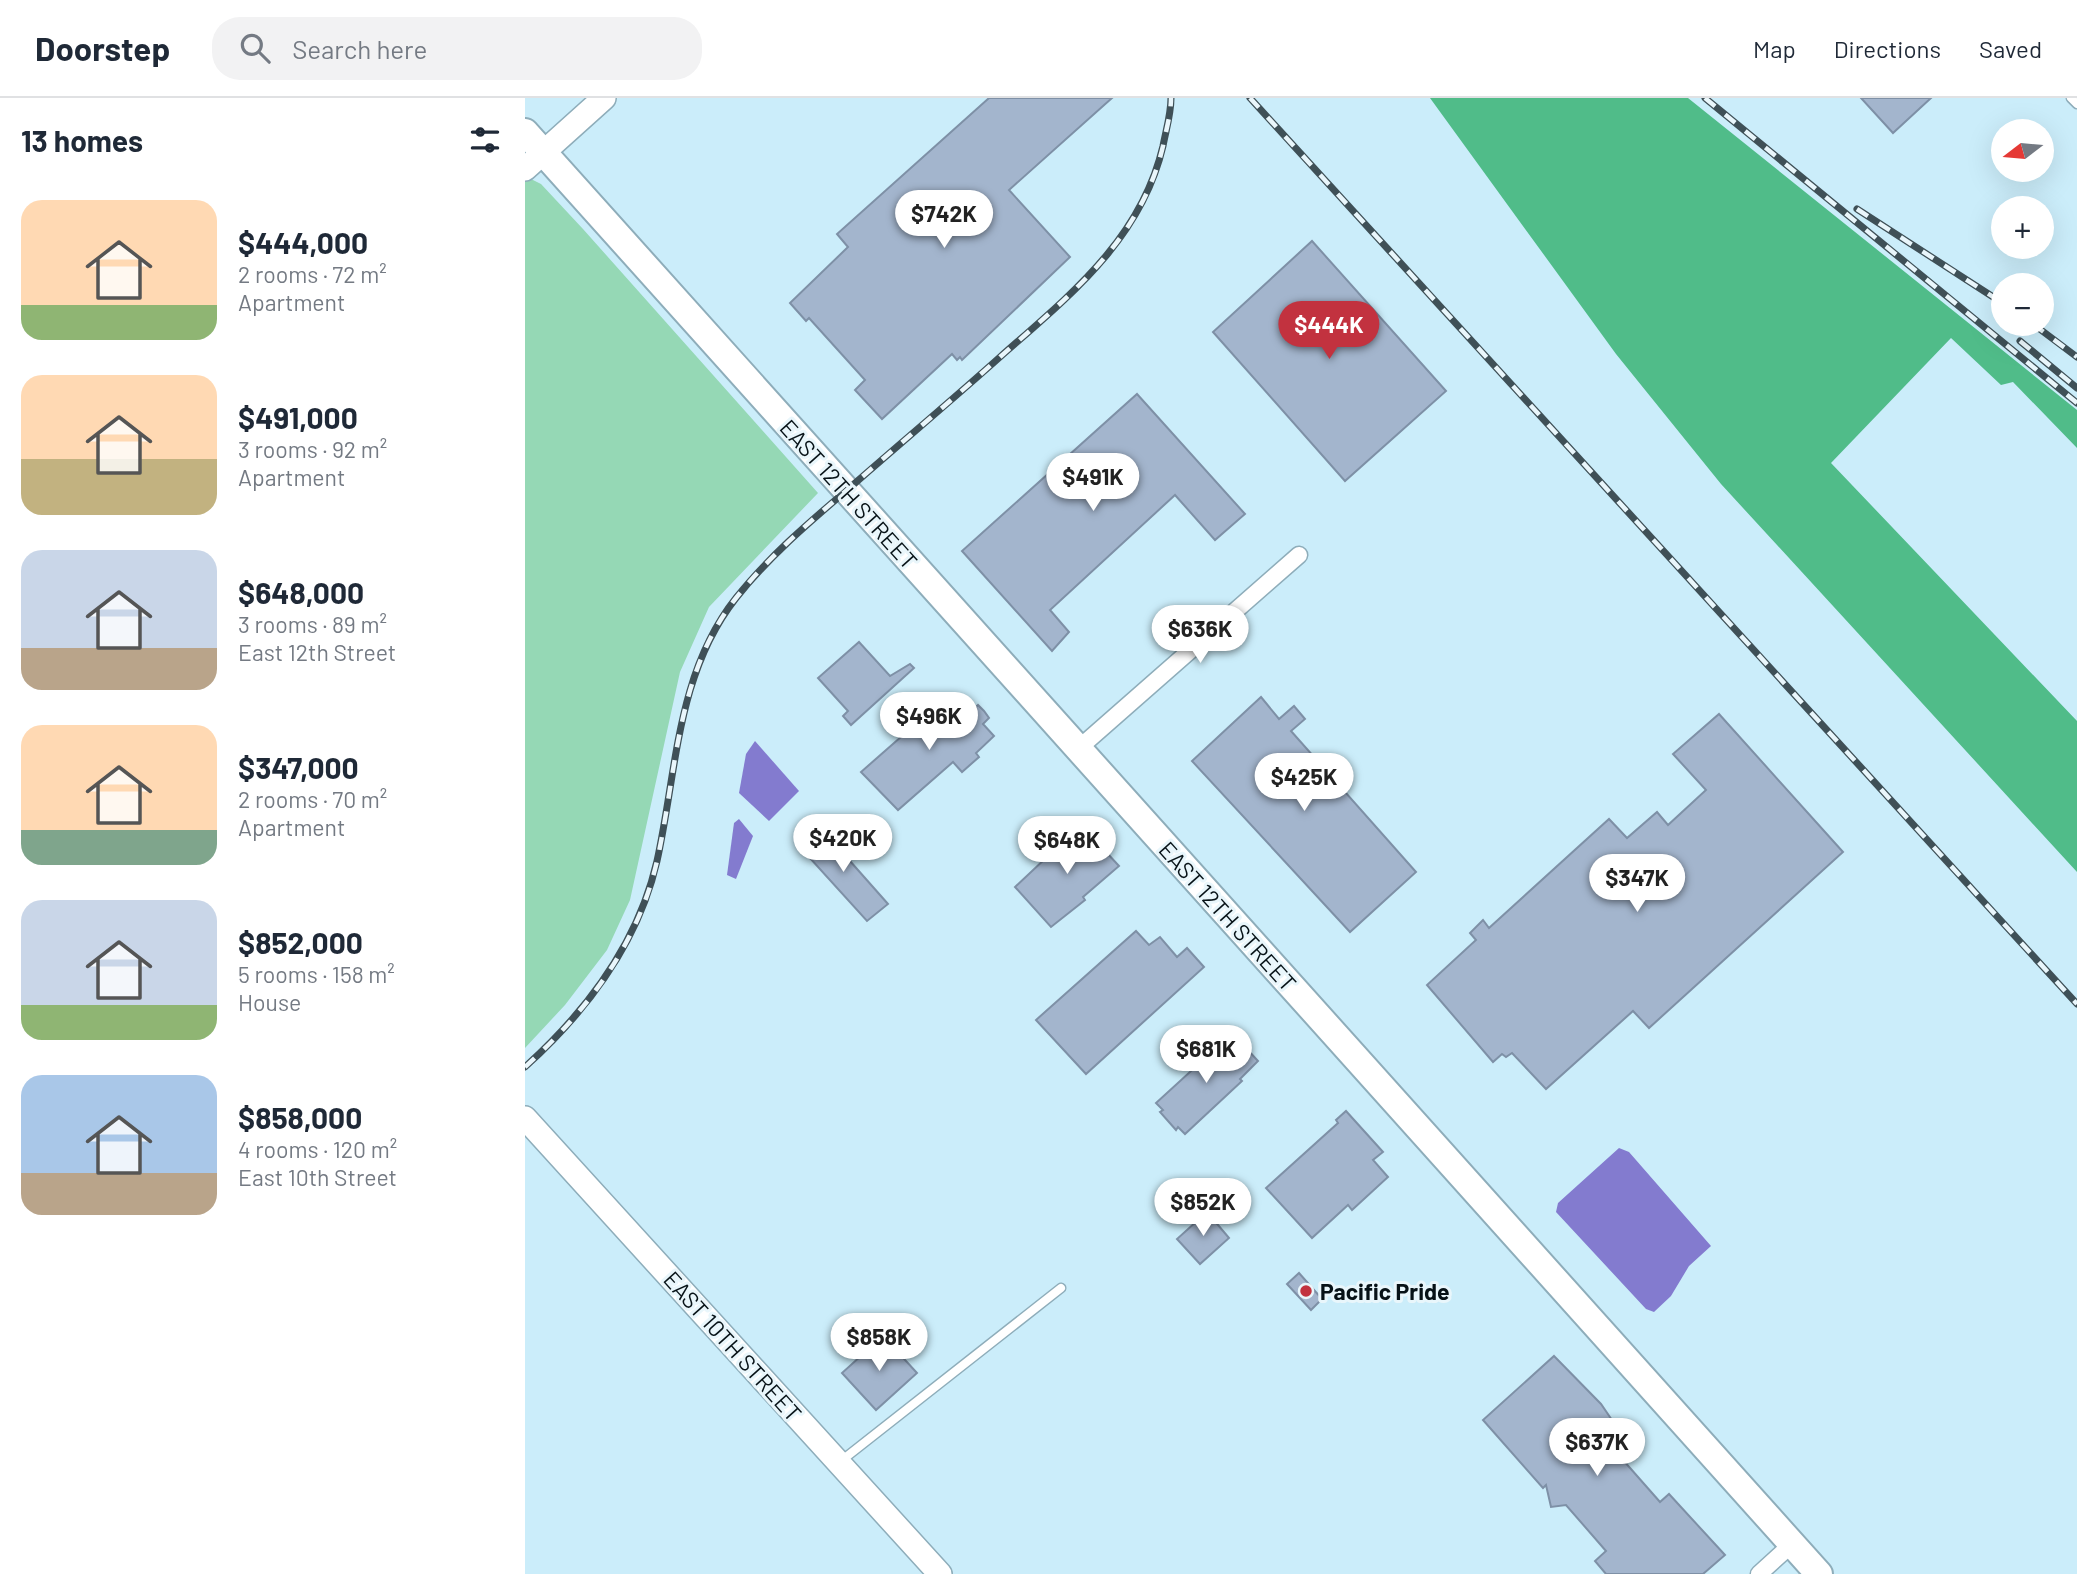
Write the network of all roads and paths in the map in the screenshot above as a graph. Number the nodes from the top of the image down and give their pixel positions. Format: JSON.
{"nodes":[{"id":1,"x":604,"y":98,"type":"edge"},
{"id":2,"x":2071,"y":98,"type":"edge"},
{"id":3,"x":2077,"y":104,"type":"edge"},
{"id":4,"x":525,"y":132,"type":"edge"},
{"id":5,"x":534,"y":161,"type":"edge"},
{"id":6,"x":1299,"y":555,"type":"dead end"},
{"id":7,"x":1078,"y":749,"type":"junction"},
{"id":8,"x":525,"y":1118,"type":"edge"},
{"id":9,"x":1061,"y":1287,"type":"dead end"},
{"id":10,"x":839,"y":1463,"type":"junction"},
{"id":11,"x":1792,"y":1544,"type":"junction"},
{"id":12,"x":940,"y":1574,"type":"edge"},
{"id":13,"x":1759,"y":1574,"type":"edge"},
{"id":14,"x":1819,"y":1574,"type":"edge"}],
"edges":[{"from":1,"to":5,"type":"street"},
{"from":2,"to":3,"type":"lane"},
{"from":4,"to":5,"type":"main road","name":"EAST 12TH STREET"},
{"from":5,"to":7,"type":"main road","name":"EAST 12TH STREET"},
{"from":6,"to":7,"type":"street"},
{"from":7,"to":11,"type":"main road","name":"EAST 12TH STREET"},
{"from":8,"to":10,"type":"street","name":"EAST 10TH STREET"},
{"from":9,"to":10,"type":"lane"},
{"from":10,"to":12,"type":"street","name":"EAST 10TH STREET"},
{"from":11,"to":13,"type":"street"},
{"from":11,"to":14,"type":"main road","name":"EAST 12TH STREET"}]}
